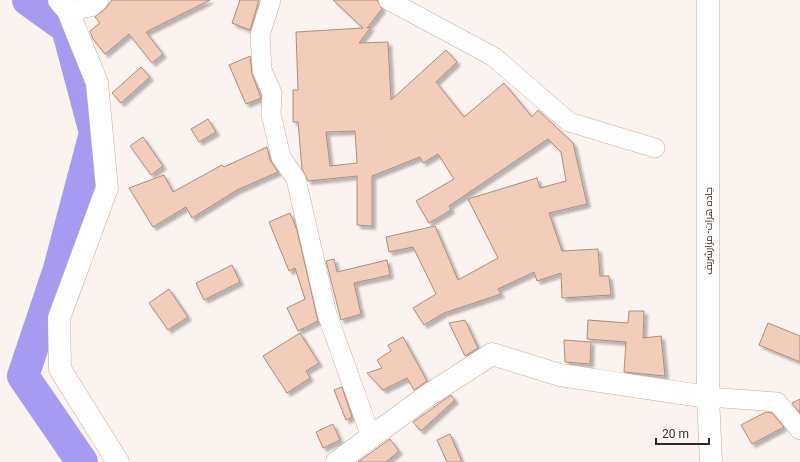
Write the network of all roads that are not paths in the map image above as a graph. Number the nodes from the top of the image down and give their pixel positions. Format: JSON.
{"nodes":[{"id":1,"x":99,"y":0,"type":"edge"},
{"id":2,"x":271,"y":0,"type":"edge"},
{"id":3,"x":388,"y":0,"type":"edge"},
{"id":4,"x":708,"y":0,"type":"edge"},
{"id":5,"x":64,"y":5,"type":"edge"},
{"id":6,"x":655,"y":148,"type":"dead end"},
{"id":7,"x":708,"y":397,"type":"junction"},
{"id":8,"x":800,"y":430,"type":"edge"},
{"id":9,"x":371,"y":437,"type":"junction"},
{"id":10,"x":118,"y":462,"type":"edge"},
{"id":11,"x":337,"y":462,"type":"edge"},
{"id":12,"x":711,"y":462,"type":"edge"}],
"edges":[{"from":1,"to":5,"type":"street"},
{"from":2,"to":9,"type":"street"},
{"from":3,"to":6,"type":"street"},
{"from":4,"to":7,"type":"main road","name":"جاده هرات- مزارشریف"},
{"from":5,"to":10,"type":"main road"},
{"from":7,"to":8,"type":"street"},
{"from":7,"to":9,"type":"main road"},
{"from":7,"to":12,"type":"main road","name":"جاده هرات- مزارشریف"},
{"from":9,"to":11,"type":"main road"}]}
